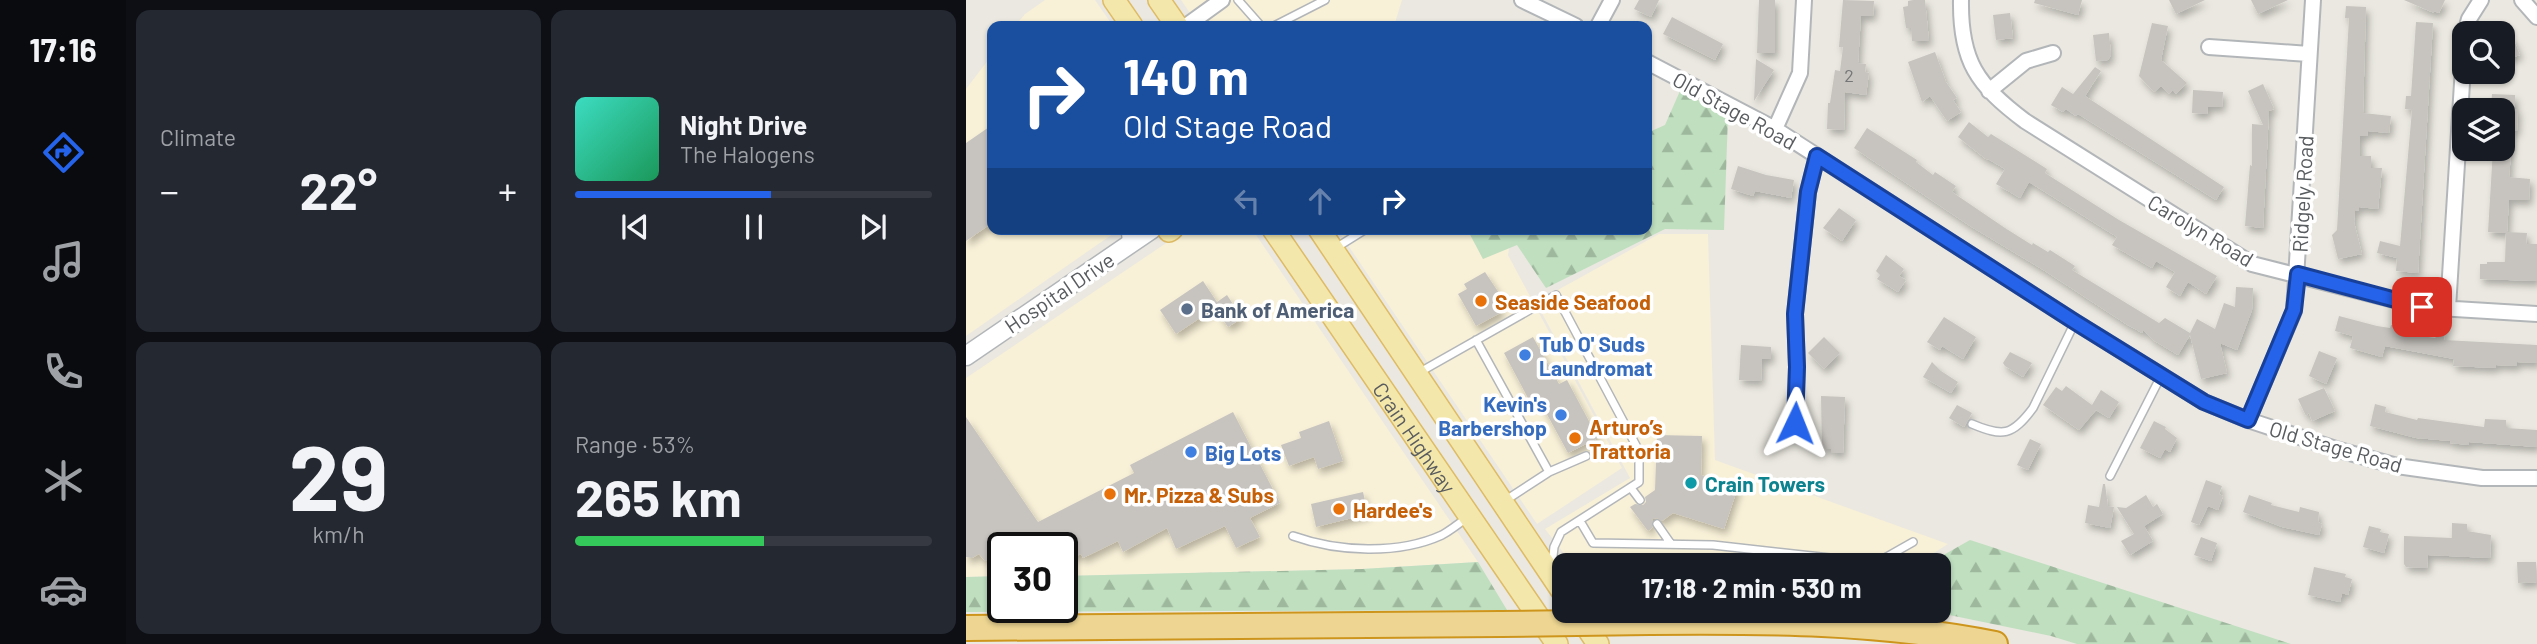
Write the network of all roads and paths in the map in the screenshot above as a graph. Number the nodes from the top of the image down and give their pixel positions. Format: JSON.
{"nodes":[{"id":1,"x":1114,"y":0,"type":"edge"},
{"id":2,"x":1159,"y":0,"type":"edge"},
{"id":3,"x":1222,"y":0,"type":"edge"},
{"id":4,"x":1238,"y":0,"type":"edge"},
{"id":5,"x":1325,"y":0,"type":"edge"},
{"id":6,"x":1522,"y":0,"type":"edge"},
{"id":7,"x":1612,"y":0,"type":"edge"},
{"id":8,"x":1804,"y":0,"type":"edge"},
{"id":9,"x":1961,"y":0,"type":"edge"},
{"id":10,"x":2313,"y":0,"type":"edge"},
{"id":11,"x":2481,"y":0,"type":"edge"},
{"id":12,"x":2522,"y":0,"type":"edge"},
{"id":13,"x":2537,"y":18,"type":"edge"},
{"id":14,"x":1129,"y":21,"type":"edge"},
{"id":15,"x":1174,"y":21,"type":"edge"},
{"id":16,"x":1193,"y":21,"type":"edge"},
{"id":17,"x":1257,"y":21,"type":"edge"},
{"id":18,"x":1283,"y":21,"type":"edge"},
{"id":19,"x":1566,"y":21,"type":"edge"},
{"id":20,"x":1601,"y":21,"type":"edge"},
{"id":21,"x":2468,"y":21,"type":"edge"},
{"id":22,"x":2209,"y":47,"type":"dead end"},
{"id":23,"x":2053,"y":53,"type":"dead end"},
{"id":24,"x":2309,"y":54,"type":"junction"},
{"id":25,"x":1652,"y":65,"type":"edge"},
{"id":26,"x":2462,"y":84,"type":"edge"},
{"id":27,"x":1989,"y":90,"type":"junction"},
{"id":28,"x":1775,"y":129,"type":"junction"},
{"id":29,"x":1817,"y":156,"type":"junction"},
{"id":30,"x":1277,"y":235,"type":"edge"},
{"id":31,"x":1323,"y":235,"type":"edge"},
{"id":32,"x":1356,"y":235,"type":"edge"},
{"id":33,"x":1126,"y":238,"type":"edge"},
{"id":34,"x":1332,"y":250,"type":"junction"},
{"id":35,"x":2298,"y":274,"type":"junction"},
{"id":36,"x":2448,"y":308,"type":"junction"},
{"id":37,"x":2537,"y":314,"type":"edge"},
{"id":38,"x":2075,"y":322,"type":"junction"},
{"id":39,"x":1476,"y":340,"type":"junction"},
{"id":40,"x":966,"y":356,"type":"edge"},
{"id":41,"x":1416,"y":374,"type":"junction"},
{"id":42,"x":2161,"y":375,"type":"junction"},
{"id":43,"x":2248,"y":420,"type":"junction"},
{"id":44,"x":1795,"y":423,"type":"dead end"},
{"id":45,"x":1972,"y":424,"type":"dead end"},
{"id":46,"x":1586,"y":456,"type":"dead end"},
{"id":47,"x":1549,"y":472,"type":"junction"},
{"id":48,"x":2109,"y":476,"type":"dead end"},
{"id":49,"x":2537,"y":478,"type":"edge"},
{"id":50,"x":1631,"y":488,"type":"junction"},
{"id":51,"x":1640,"y":500,"type":"dead end"},
{"id":52,"x":1502,"y":502,"type":"junction"},
{"id":53,"x":1469,"y":516,"type":"junction"},
{"id":54,"x":1580,"y":521,"type":"junction"},
{"id":55,"x":1657,"y":524,"type":"dead end"},
{"id":56,"x":1293,"y":536,"type":"dead end"},
{"id":57,"x":1913,"y":542,"type":"dead end"},
{"id":58,"x":1671,"y":544,"type":"junction"},
{"id":59,"x":1551,"y":574,"type":"joint"},
{"id":60,"x":1584,"y":623,"type":"edge"},
{"id":61,"x":966,"y":628,"type":"edge"},
{"id":62,"x":1557,"y":644,"type":"edge"},
{"id":63,"x":1598,"y":644,"type":"edge"},
{"id":64,"x":1995,"y":644,"type":"edge"}],
"edges":[{"from":1,"to":14,"type":"main road"},
{"from":2,"to":15,"type":"main road"},
{"from":3,"to":16,"type":"street"},
{"from":4,"to":17,"type":"lane"},
{"from":5,"to":18,"type":"lane"},
{"from":6,"to":19,"type":"street"},
{"from":7,"to":20,"type":"street"},
{"from":8,"to":28,"type":"street"},
{"from":9,"to":27,"type":"street","name":"Carolyn Road"},
{"from":10,"to":24,"type":"street","name":"Ridgely Road"},
{"from":11,"to":21,"type":"street"},
{"from":12,"to":13,"type":"street"},
{"from":22,"to":24,"type":"street"},
{"from":23,"to":27,"type":"street"},
{"from":24,"to":35,"type":"street","name":"Ridgely Road"},
{"from":25,"to":28,"type":"street","name":"Old Stage Road"},
{"from":26,"to":36,"type":"street"},
{"from":27,"to":35,"type":"street","name":"Carolyn Road"},
{"from":28,"to":29,"type":"street","name":"Old Stage Road"},
{"from":29,"to":38,"type":"street","name":"Old Stage Road"},
{"from":29,"to":44,"type":"street"},
{"from":30,"to":53,"type":"main road","name":"Crain Highway"},
{"from":31,"to":34,"type":"main road","name":"Crain Highway"},
{"from":32,"to":34,"type":"lane"},
{"from":33,"to":40,"type":"street","name":"Hospital Drive"},
{"from":34,"to":41,"type":"main road","name":"Crain Highway"},
{"from":35,"to":36,"type":"street","name":"Carolyn Road"},
{"from":35,"to":43,"type":"street","name":"Ridgely Road"},
{"from":36,"to":37,"type":"street","name":"Carolyn Road"},
{"from":38,"to":42,"type":"street","name":"Old Stage Road"},
{"from":38,"to":45,"type":"lane"},
{"from":39,"to":41,"type":"lane"},
{"from":39,"to":47,"type":"lane"},
{"from":39,"to":50,"type":"lane"},
{"from":41,"to":52,"type":"main road","name":"Crain Highway"},
{"from":42,"to":43,"type":"street","name":"Old Stage Road"},
{"from":42,"to":48,"type":"lane"},
{"from":43,"to":49,"type":"street","name":"Old Stage Road"},
{"from":46,"to":47,"type":"lane"},
{"from":47,"to":52,"type":"lane"},
{"from":50,"to":51,"type":"lane"},
{"from":50,"to":54,"type":"lane"},
{"from":52,"to":59,"type":"main road","name":"Crain Highway"},
{"from":53,"to":56,"type":"lane"},
{"from":53,"to":62,"type":"main road","name":"Crain Highway"},
{"from":54,"to":58,"type":"lane"},
{"from":54,"to":59,"type":"lane"},
{"from":55,"to":58,"type":"lane"},
{"from":57,"to":58,"type":"lane"},
{"from":60,"to":63,"type":"main road"},
{"from":61,"to":64,"type":"highway","bridge":true}]}
